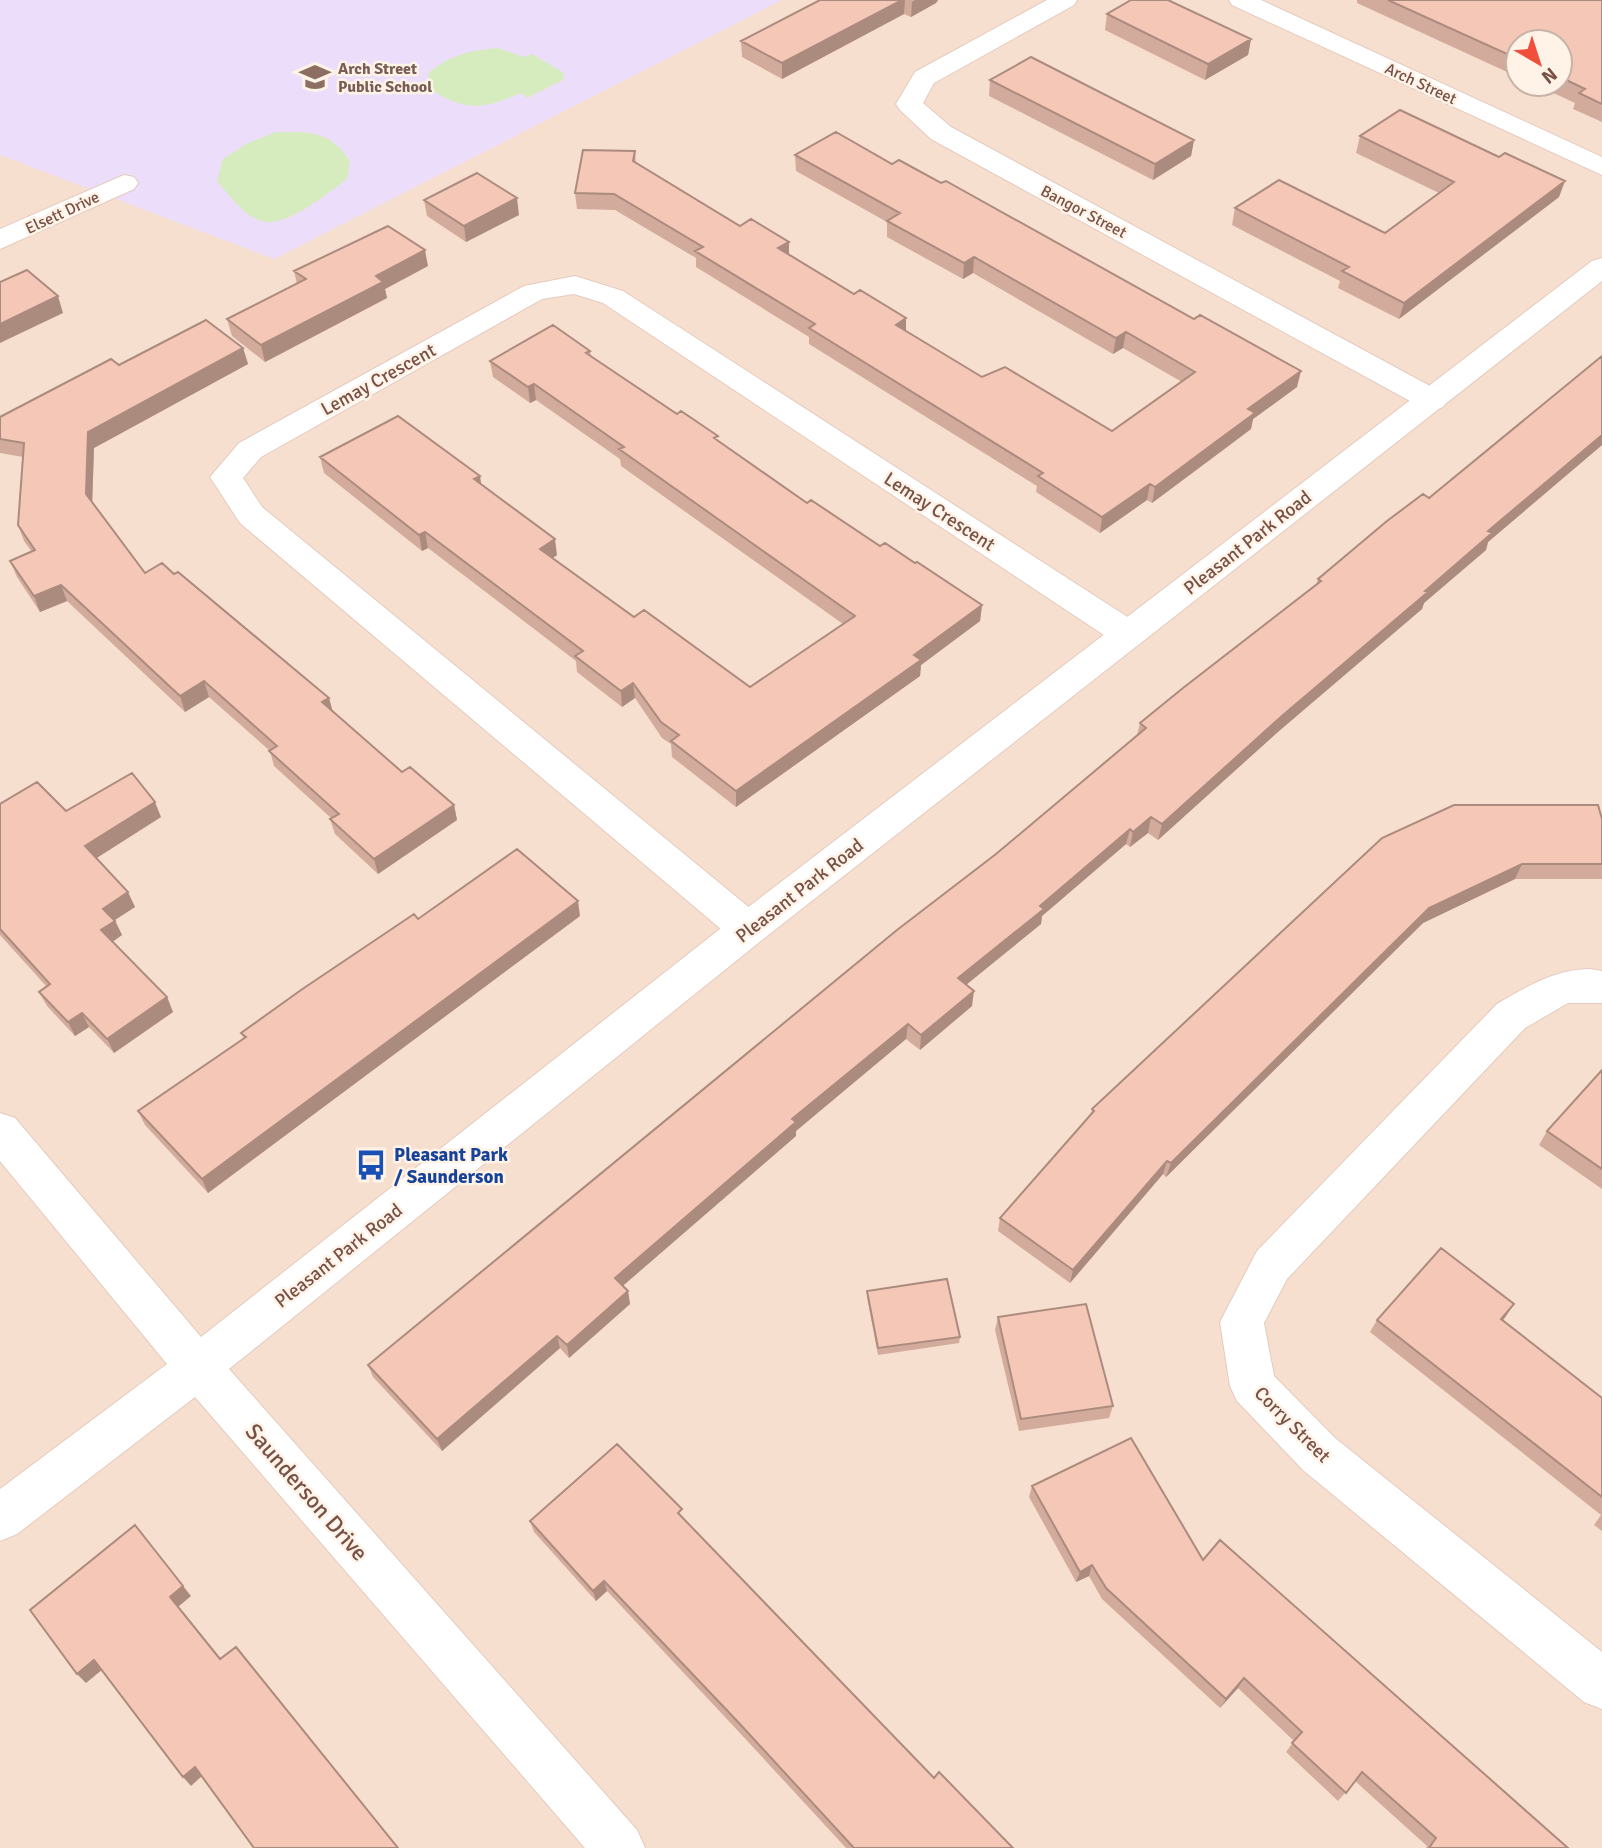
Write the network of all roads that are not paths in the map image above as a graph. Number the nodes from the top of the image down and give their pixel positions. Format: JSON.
{"nodes":[{"id":1,"x":1065,"y":0,"type":"edge"},
{"id":2,"x":1241,"y":0,"type":"edge"},
{"id":3,"x":1602,"y":167,"type":"edge"},
{"id":4,"x":124,"y":183,"type":"dead end"},
{"id":5,"x":0,"y":240,"type":"edge"},
{"id":6,"x":1602,"y":267,"type":"edge"},
{"id":7,"x":1432,"y":400,"type":"junction"},
{"id":8,"x":1128,"y":634,"type":"junction"},
{"id":9,"x":748,"y":929,"type":"junction"},
{"id":10,"x":1595,"y":985,"type":"edge"},
{"id":11,"x":0,"y":1131,"type":"edge"},
{"id":12,"x":198,"y":1367,"type":"junction"},
{"id":13,"x":0,"y":1518,"type":"edge"},
{"id":14,"x":1602,"y":1684,"type":"edge"},
{"id":15,"x":619,"y":1848,"type":"edge"}],
"edges":[{"from":1,"to":7,"type":"street","name":"Bangor Street"},
{"from":2,"to":3,"type":"street","name":"Arch Street"},
{"from":4,"to":5,"type":"street","name":"Elsett Drive"},
{"from":6,"to":7,"type":"street","name":"Pleasant Park Road"},
{"from":7,"to":8,"type":"street","name":"Pleasant Park Road"},
{"from":8,"to":9,"type":"street","name":"Pleasant Park Road"},
{"from":8,"to":9,"type":"street","name":"Lemay Crescent"},
{"from":9,"to":12,"type":"street","name":"Pleasant Park Road"},
{"from":10,"to":14,"type":"street","name":"Corry Street"},
{"from":11,"to":12,"type":"street","name":"Saunderson Drive"},
{"from":12,"to":13,"type":"street","name":"Pleasant Park Road"},
{"from":12,"to":15,"type":"street","name":"Saunderson Drive"}]}
